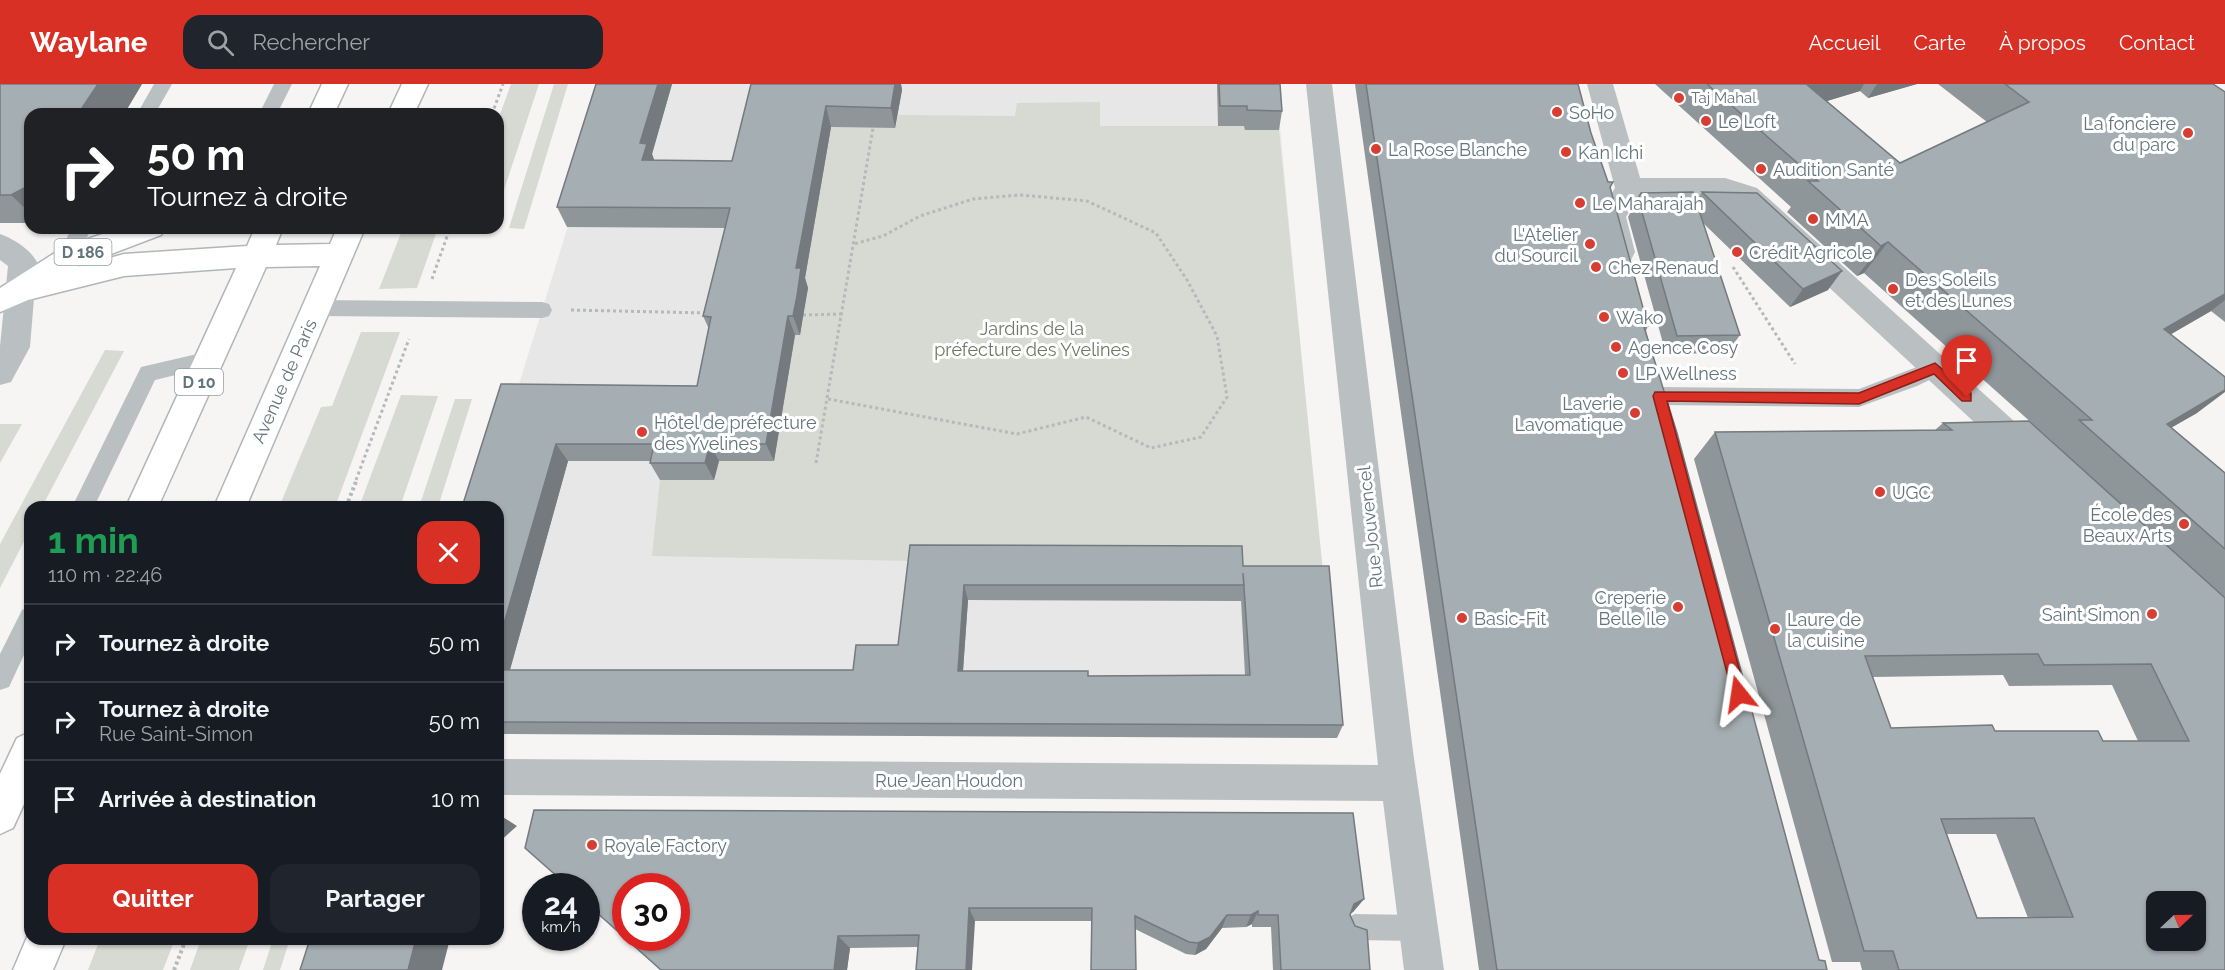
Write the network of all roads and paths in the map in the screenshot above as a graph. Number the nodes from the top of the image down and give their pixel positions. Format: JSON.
{"nodes":[{"id":1,"x":163,"y":84,"type":"edge"},
{"id":2,"x":283,"y":84,"type":"edge"},
{"id":3,"x":335,"y":84,"type":"edge"},
{"id":4,"x":415,"y":84,"type":"edge"},
{"id":5,"x":503,"y":84,"type":"edge"},
{"id":6,"x":1319,"y":84,"type":"edge"},
{"id":7,"x":1600,"y":84,"type":"edge"},
{"id":8,"x":149,"y":108,"type":"edge"},
{"id":9,"x":271,"y":108,"type":"edge"},
{"id":10,"x":324,"y":108,"type":"edge"},
{"id":11,"x":403,"y":108,"type":"edge"},
{"id":12,"x":494,"y":108,"type":"edge"},
{"id":13,"x":873,"y":128,"type":"edge"},
{"id":14,"x":1629,"y":188,"type":"junction"},
{"id":15,"x":79,"y":234,"type":"edge"},
{"id":16,"x":139,"y":234,"type":"edge"},
{"id":17,"x":266,"y":234,"type":"edge"},
{"id":18,"x":348,"y":234,"type":"edge"},
{"id":19,"x":448,"y":234,"type":"edge"},
{"id":20,"x":854,"y":244,"type":"junction"},
{"id":21,"x":0,"y":245,"type":"edge"},
{"id":22,"x":339,"y":255,"type":"junction"},
{"id":23,"x":256,"y":256,"type":"junction"},
{"id":24,"x":1733,"y":267,"type":"dead end"},
{"id":25,"x":58,"y":272,"type":"junction"},
{"id":26,"x":1630,"y":284,"type":"edge"},
{"id":27,"x":11,"y":295,"type":"edge"},
{"id":28,"x":316,"y":308,"type":"junction"},
{"id":29,"x":421,"y":309,"type":"junction"},
{"id":30,"x":542,"y":310,"type":"joint"},
{"id":31,"x":717,"y":313,"type":"edge"},
{"id":32,"x":843,"y":314,"type":"junction"},
{"id":33,"x":803,"y":315,"type":"dead end"},
{"id":34,"x":210,"y":359,"type":"junction"},
{"id":35,"x":1651,"y":363,"type":"edge"},
{"id":36,"x":1935,"y":368,"type":"junction"},
{"id":37,"x":0,"y":373,"type":"edge"},
{"id":38,"x":1659,"y":396,"type":"junction"},
{"id":39,"x":1816,"y":398,"type":"junction"},
{"id":40,"x":828,"y":399,"type":"junction"},
{"id":41,"x":1669,"y":431,"type":"edge"},
{"id":42,"x":816,"y":463,"type":"dead end"},
{"id":43,"x":2047,"y":470,"type":"edge"},
{"id":44,"x":86,"y":501,"type":"edge"},
{"id":45,"x":145,"y":501,"type":"edge"},
{"id":46,"x":233,"y":501,"type":"edge"},
{"id":47,"x":348,"y":501,"type":"edge"},
{"id":48,"x":24,"y":629,"type":"edge"},
{"id":49,"x":0,"y":679,"type":"edge"},
{"id":50,"x":24,"y":771,"type":"edge"},
{"id":51,"x":504,"y":777,"type":"edge"},
{"id":52,"x":1399,"y":783,"type":"junction"},
{"id":53,"x":0,"y":815,"type":"edge"},
{"id":54,"x":1355,"y":927,"type":"edge"},
{"id":55,"x":1419,"y":928,"type":"junction"},
{"id":56,"x":43,"y":945,"type":"edge"},
{"id":57,"x":184,"y":945,"type":"edge"},
{"id":58,"x":33,"y":970,"type":"edge"},
{"id":59,"x":174,"y":970,"type":"edge"},
{"id":60,"x":1424,"y":970,"type":"edge"}],
"edges":[{"from":1,"to":8,"type":"lane"},
{"from":2,"to":9,"type":"lane"},
{"from":3,"to":10,"type":"main road"},
{"from":4,"to":11,"type":"main road"},
{"from":5,"to":12,"type":"path"},
{"from":6,"to":52,"type":"street","name":"Rue Jouvencel"},
{"from":7,"to":14,"type":"street"},
{"from":13,"to":20,"type":"path"},
{"from":14,"to":26,"type":"street"},
{"from":14,"to":36,"type":"street"},
{"from":15,"to":25,"type":"lane"},
{"from":16,"to":25,"type":"main road","number":"D 186"},
{"from":17,"to":23,"type":"main road","number":"D 10"},
{"from":18,"to":22,"type":"main road","name":"Avenue de Paris"},
{"from":19,"to":29,"type":"path"},
{"from":20,"to":32,"type":"path"},
{"from":20,"to":40,"type":"path"},
{"from":21,"to":27,"type":"street"},
{"from":22,"to":23,"type":"main road"},
{"from":22,"to":28,"type":"main road","name":"Avenue de Paris"},
{"from":23,"to":25,"type":"main road","number":"D 186"},
{"from":23,"to":34,"type":"main road","number":"D 10"},
{"from":24,"to":39,"type":"path"},
{"from":25,"to":27,"type":"main road","number":"D 186"},
{"from":27,"to":37,"type":"street"},
{"from":28,"to":29,"type":"lane"},
{"from":28,"to":46,"type":"main road","name":"Avenue de Paris"},
{"from":29,"to":30,"type":"lane"},
{"from":29,"to":47,"type":"path"},
{"from":30,"to":31,"type":"path"},
{"from":32,"to":33,"type":"path"},
{"from":32,"to":40,"type":"path"},
{"from":34,"to":44,"type":"lane"},
{"from":34,"to":45,"type":"main road","number":"D 10"},
{"from":35,"to":38,"type":"street"},
{"from":36,"to":39,"type":"lane"},
{"from":36,"to":43,"type":"street"},
{"from":38,"to":39,"type":"lane"},
{"from":38,"to":41,"type":"street"},
{"from":40,"to":42,"type":"path"},
{"from":48,"to":49,"type":"lane"},
{"from":50,"to":53,"type":"main road"},
{"from":51,"to":52,"type":"street","name":"Rue Jean Houdon"},
{"from":52,"to":55,"type":"street","name":"Rue Jouvencel"},
{"from":54,"to":55,"type":"lane"},
{"from":55,"to":60,"type":"street","name":"Rue Jouvencel"},
{"from":56,"to":58,"type":"main road"},
{"from":57,"to":59,"type":"path"}]}
